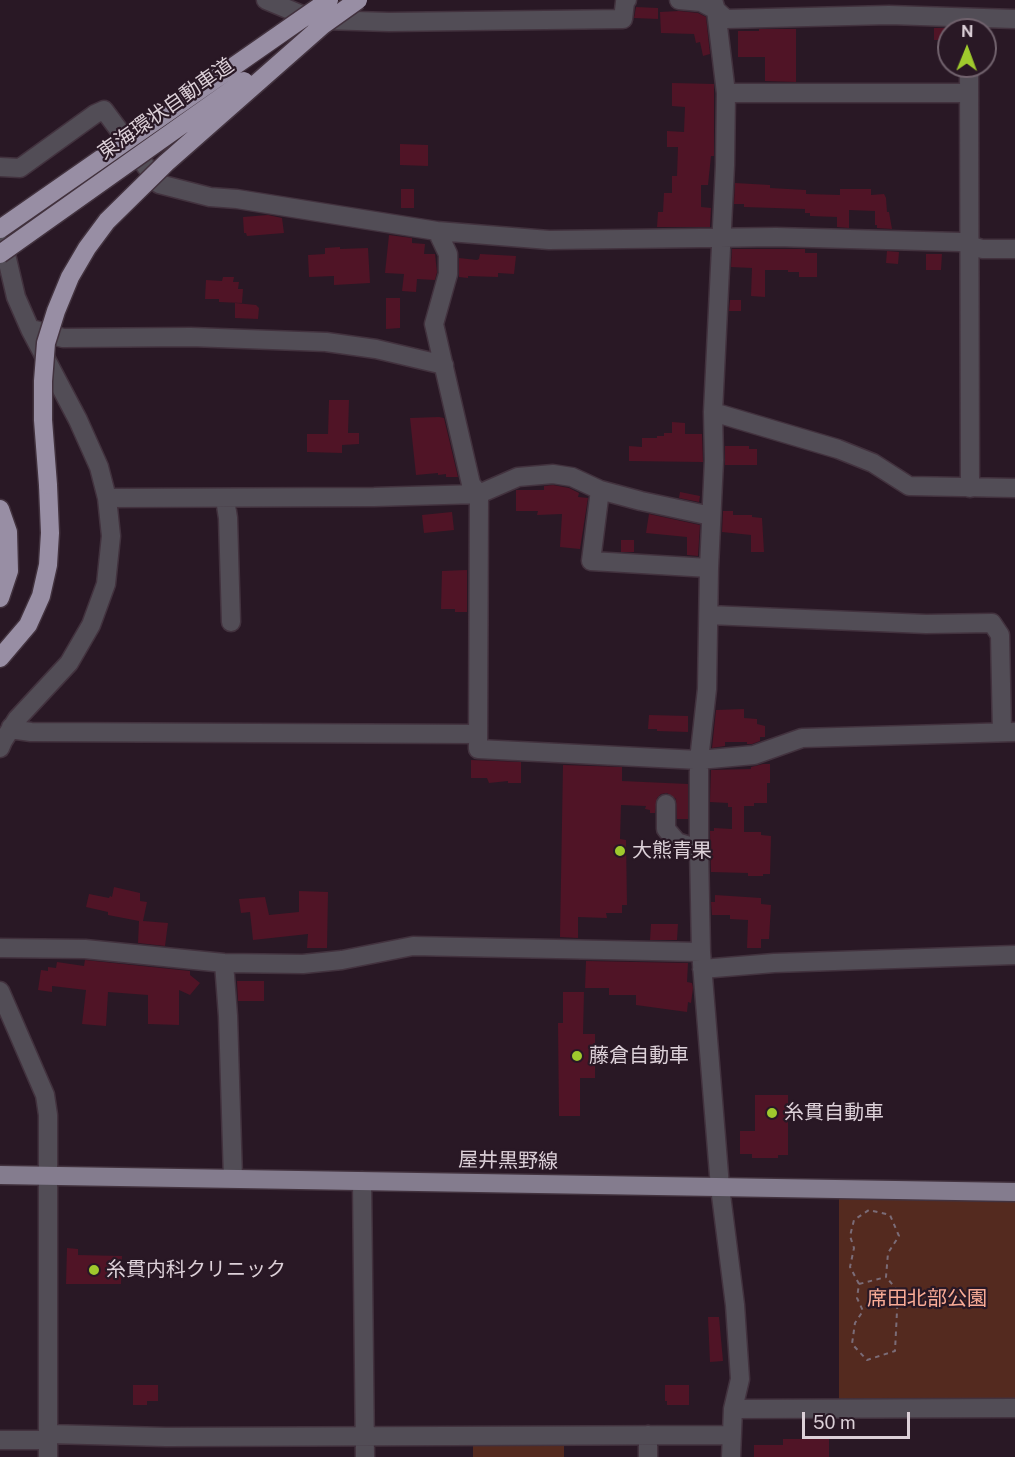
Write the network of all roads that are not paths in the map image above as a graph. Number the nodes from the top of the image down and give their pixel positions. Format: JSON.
{"nodes":[{"id":1,"x":266,"y":0,"type":"edge"},
{"id":2,"x":329,"y":0,"type":"edge"},
{"id":3,"x":358,"y":0,"type":"edge"},
{"id":4,"x":627,"y":0,"type":"edge"},
{"id":5,"x":679,"y":0,"type":"edge"},
{"id":6,"x":968,"y":0,"type":"edge"},
{"id":7,"x":715,"y":5,"type":"edge"},
{"id":8,"x":968,"y":18,"type":"edge"},
{"id":9,"x":1015,"y":19,"type":"edge"},
{"id":10,"x":937,"y":20,"type":"edge"},
{"id":11,"x":997,"y":21,"type":"edge"},
{"id":12,"x":324,"y":24,"type":"junction"},
{"id":13,"x":969,"y":78,"type":"edge"},
{"id":14,"x":726,"y":93,"type":"junction"},
{"id":15,"x":969,"y":93,"type":"junction"},
{"id":16,"x":115,"y":149,"type":"junction"},
{"id":17,"x":0,"y":167,"type":"edge"},
{"id":18,"x":0,"y":218,"type":"edge"},
{"id":19,"x":0,"y":229,"type":"edge"},
{"id":20,"x":437,"y":231,"type":"junction"},
{"id":21,"x":722,"y":238,"type":"junction"},
{"id":22,"x":969,"y":246,"type":"junction"},
{"id":23,"x":1015,"y":249,"type":"edge"},
{"id":24,"x":0,"y":254,"type":"edge"},
{"id":25,"x":30,"y":329,"type":"junction"},
{"id":26,"x":444,"y":365,"type":"junction"},
{"id":27,"x":713,"y":412,"type":"junction"},
{"id":28,"x":970,"y":488,"type":"junction"},
{"id":29,"x":1015,"y":488,"type":"edge"},
{"id":30,"x":600,"y":490,"type":"junction"},
{"id":31,"x":479,"y":494,"type":"junction"},
{"id":32,"x":107,"y":498,"type":"junction"},
{"id":33,"x":225,"y":499,"type":"junction"},
{"id":34,"x":0,"y":509,"type":"edge"},
{"id":35,"x":711,"y":516,"type":"junction"},
{"id":36,"x":709,"y":568,"type":"junction"},
{"id":37,"x":0,"y":598,"type":"edge"},
{"id":38,"x":709,"y":615,"type":"junction"},
{"id":39,"x":231,"y":622,"type":"dead end"},
{"id":40,"x":0,"y":658,"type":"edge"},
{"id":41,"x":1008,"y":732,"type":"edge"},
{"id":42,"x":478,"y":734,"type":"junction"},
{"id":43,"x":3,"y":739,"type":"edge"},
{"id":44,"x":699,"y":760,"type":"junction"},
{"id":45,"x":666,"y":804,"type":"dead end"},
{"id":46,"x":699,"y":849,"type":"junction"},
{"id":47,"x":0,"y":948,"type":"edge"},
{"id":48,"x":1015,"y":956,"type":"edge"},
{"id":49,"x":702,"y":961,"type":"junction"},
{"id":50,"x":224,"y":963,"type":"junction"},
{"id":51,"x":0,"y":991,"type":"edge"},
{"id":52,"x":0,"y":1175,"type":"edge"},
{"id":53,"x":47,"y":1176,"type":"junction"},
{"id":54,"x":232,"y":1178,"type":"junction"},
{"id":55,"x":362,"y":1181,"type":"junction"},
{"id":56,"x":720,"y":1187,"type":"junction"},
{"id":57,"x":1015,"y":1192,"type":"edge"},
{"id":58,"x":1015,"y":1408,"type":"edge"},
{"id":59,"x":733,"y":1409,"type":"junction"},
{"id":60,"x":648,"y":1434,"type":"junction"},
{"id":61,"x":731,"y":1435,"type":"junction"},
{"id":62,"x":365,"y":1436,"type":"junction"},
{"id":63,"x":0,"y":1440,"type":"edge"},
{"id":64,"x":48,"y":1444,"type":"edge"},
{"id":65,"x":365,"y":1457,"type":"edge"},
{"id":66,"x":648,"y":1457,"type":"edge"},
{"id":67,"x":731,"y":1457,"type":"edge"}],
"edges":[{"from":1,"to":4,"type":"street"},
{"from":2,"to":16,"type":"highway","name":"東海環状自動車道","bridge":true},
{"from":3,"to":12,"type":"highway","name":"東海環状自動車道","bridge":true},
{"from":5,"to":7,"type":"street"},
{"from":6,"to":8,"type":"street"},
{"from":7,"to":10,"type":"street"},
{"from":7,"to":14,"type":"street"},
{"from":9,"to":11,"type":"street"},
{"from":12,"to":24,"type":"highway","name":"東海環状自動車道","bridge":true},
{"from":12,"to":40,"type":"highway","bridge":true},
{"from":13,"to":15,"type":"street"},
{"from":14,"to":15,"type":"street"},
{"from":14,"to":21,"type":"street"},
{"from":15,"to":22,"type":"street"},
{"from":16,"to":18,"type":"highway","bridge":true},
{"from":16,"to":19,"type":"highway","name":"東海環状自動車道","bridge":true},
{"from":17,"to":20,"type":"street"},
{"from":19,"to":25,"type":"street"},
{"from":20,"to":21,"type":"street"},
{"from":20,"to":26,"type":"street"},
{"from":21,"to":22,"type":"street"},
{"from":21,"to":27,"type":"street"},
{"from":22,"to":23,"type":"street"},
{"from":22,"to":28,"type":"street"},
{"from":25,"to":26,"type":"street"},
{"from":25,"to":32,"type":"street"},
{"from":26,"to":31,"type":"street"},
{"from":27,"to":28,"type":"street"},
{"from":27,"to":35,"type":"street"},
{"from":28,"to":29,"type":"street"},
{"from":30,"to":31,"type":"street"},
{"from":30,"to":35,"type":"street"},
{"from":30,"to":36,"type":"street"},
{"from":31,"to":33,"type":"street"},
{"from":31,"to":42,"type":"street"},
{"from":32,"to":33,"type":"street"},
{"from":32,"to":43,"type":"street"},
{"from":33,"to":39,"type":"street"},
{"from":34,"to":37,"type":"highway"},
{"from":35,"to":36,"type":"street"},
{"from":36,"to":38,"type":"street"},
{"from":38,"to":41,"type":"street"},
{"from":38,"to":44,"type":"street"},
{"from":41,"to":44,"type":"street"},
{"from":42,"to":43,"type":"street"},
{"from":42,"to":44,"type":"street"},
{"from":44,"to":46,"type":"street"},
{"from":45,"to":46,"type":"street"},
{"from":46,"to":49,"type":"street"},
{"from":47,"to":50,"type":"street"},
{"from":48,"to":49,"type":"street"},
{"from":49,"to":50,"type":"street"},
{"from":49,"to":56,"type":"street"},
{"from":50,"to":54,"type":"street"},
{"from":51,"to":53,"type":"street"},
{"from":52,"to":53,"type":"main road","name":"屋井黒野線"},
{"from":53,"to":54,"type":"main road","name":"屋井黒野線"},
{"from":53,"to":64,"type":"street"},
{"from":54,"to":55,"type":"main road","name":"屋井黒野線"},
{"from":55,"to":56,"type":"main road","name":"屋井黒野線"},
{"from":55,"to":62,"type":"street"},
{"from":56,"to":57,"type":"main road","name":"屋井黒野線"},
{"from":56,"to":59,"type":"street"},
{"from":58,"to":59,"type":"street"},
{"from":59,"to":61,"type":"street"},
{"from":60,"to":61,"type":"street"},
{"from":60,"to":62,"type":"street"},
{"from":60,"to":66,"type":"street"},
{"from":61,"to":67,"type":"street"},
{"from":62,"to":64,"type":"street"},
{"from":62,"to":65,"type":"street"},
{"from":63,"to":64,"type":"street"}]}
